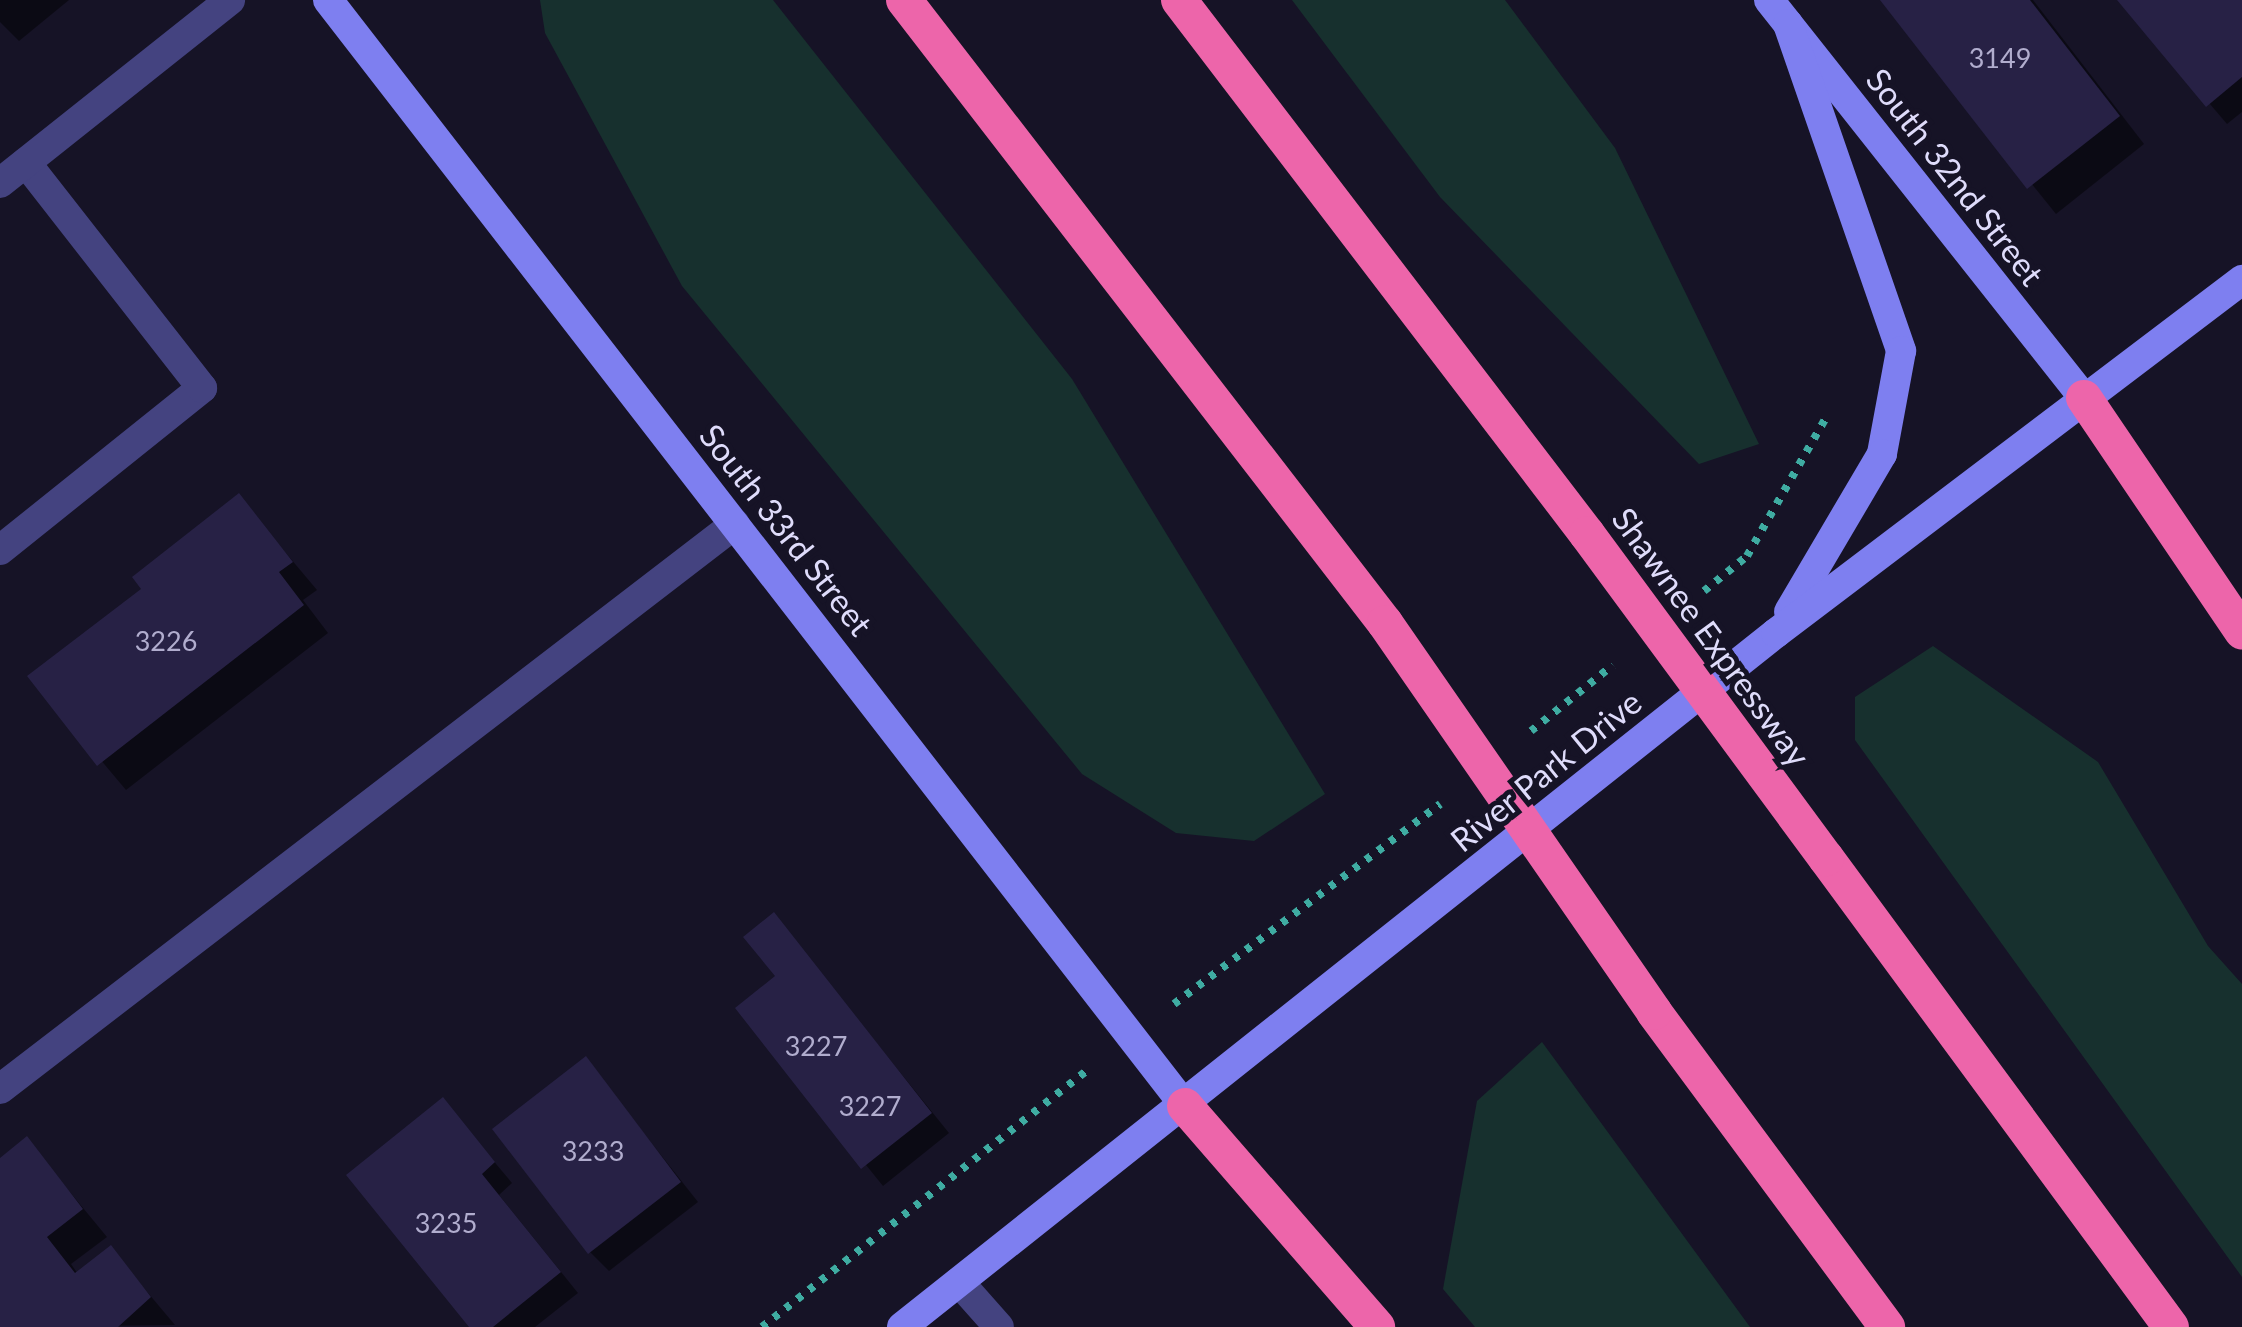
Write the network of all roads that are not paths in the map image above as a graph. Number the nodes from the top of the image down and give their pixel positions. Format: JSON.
{"nodes":[{"id":1,"x":230,"y":0,"type":"edge"},
{"id":2,"x":328,"y":0,"type":"edge"},
{"id":3,"x":904,"y":0,"type":"edge"},
{"id":4,"x":1179,"y":0,"type":"edge"},
{"id":5,"x":1779,"y":12,"type":"edge"},
{"id":6,"x":26,"y":163,"type":"junction"},
{"id":7,"x":0,"y":183,"type":"edge"},
{"id":8,"x":2242,"y":280,"type":"edge"},
{"id":9,"x":2084,"y":398,"type":"junction"},
{"id":10,"x":735,"y":524,"type":"junction"},
{"id":11,"x":0,"y":550,"type":"edge"},
{"id":12,"x":2242,"y":631,"type":"edge"},
{"id":13,"x":1776,"y":632,"type":"junction"},
{"id":14,"x":0,"y":1089,"type":"edge"},
{"id":15,"x":1184,"y":1106,"type":"junction"},
{"id":16,"x":959,"y":1282,"type":"junction"},
{"id":17,"x":902,"y":1327,"type":"edge"},
{"id":18,"x":999,"y":1327,"type":"edge"},
{"id":19,"x":1377,"y":1327,"type":"edge"},
{"id":20,"x":1887,"y":1327,"type":"edge"},
{"id":21,"x":2171,"y":1327,"type":"edge"}],
"edges":[{"from":1,"to":6,"type":"street"},
{"from":2,"to":10,"type":"main road","name":"South 33rd Street"},
{"from":3,"to":20,"type":"highway","bridge":true},
{"from":4,"to":21,"type":"highway","name":"Shawnee Expressway","bridge":true},
{"from":5,"to":9,"type":"main road","name":"South 32nd Street"},
{"from":5,"to":13,"type":"main road"},
{"from":6,"to":7,"type":"street"},
{"from":6,"to":11,"type":"street"},
{"from":8,"to":9,"type":"main road","name":"River Park Drive"},
{"from":9,"to":12,"type":"highway"},
{"from":9,"to":13,"type":"main road","name":"River Park Drive"},
{"from":10,"to":14,"type":"street"},
{"from":10,"to":15,"type":"main road","name":"South 33rd Street"},
{"from":13,"to":15,"type":"main road","name":"River Park Drive"},
{"from":15,"to":16,"type":"main road","name":"River Park Drive"},
{"from":15,"to":19,"type":"highway"},
{"from":16,"to":17,"type":"main road","name":"River Park Drive"},
{"from":16,"to":18,"type":"street"}]}
